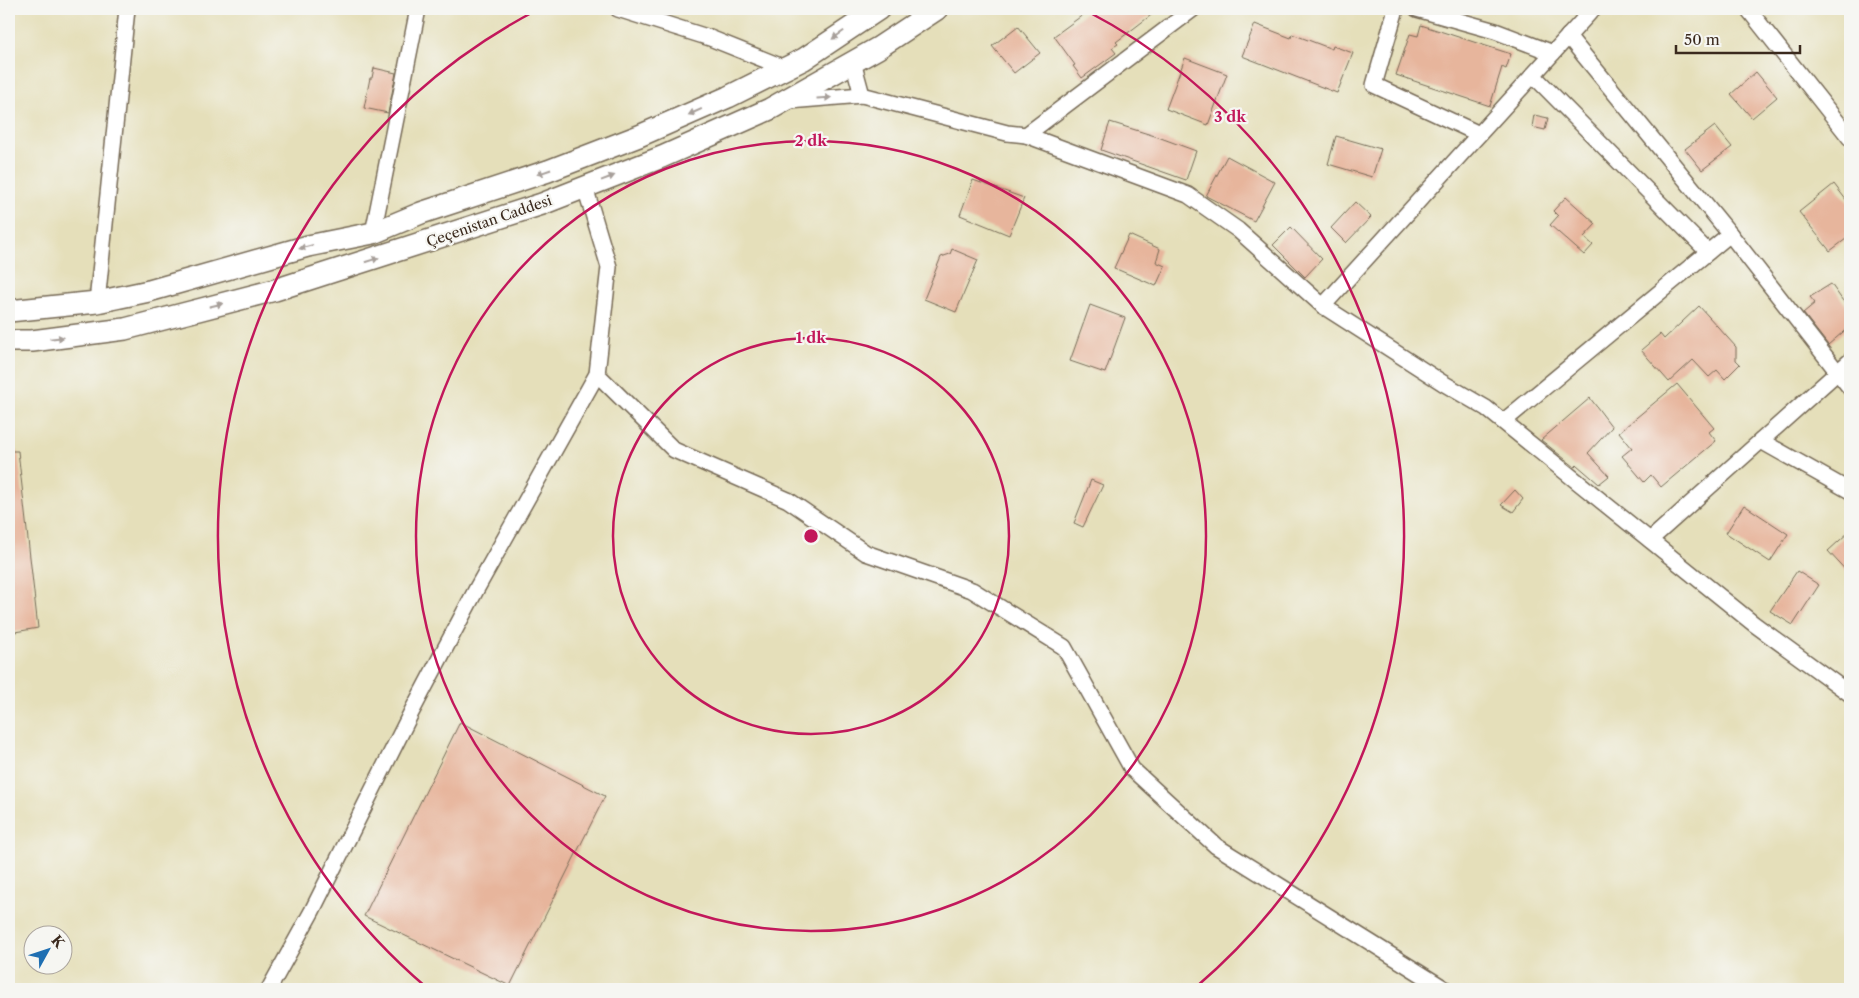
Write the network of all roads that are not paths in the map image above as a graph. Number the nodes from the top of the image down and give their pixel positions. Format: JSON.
{"nodes":[{"id":1,"x":127,"y":9,"type":"edge"},
{"id":2,"x":418,"y":9,"type":"edge"},
{"id":3,"x":618,"y":9,"type":"edge"},
{"id":4,"x":879,"y":9,"type":"edge"},
{"id":5,"x":937,"y":9,"type":"edge"},
{"id":6,"x":1193,"y":9,"type":"edge"},
{"id":7,"x":1396,"y":9,"type":"edge"},
{"id":8,"x":1417,"y":9,"type":"edge"},
{"id":9,"x":1593,"y":9,"type":"edge"},
{"id":10,"x":1748,"y":9,"type":"edge"},
{"id":11,"x":1568,"y":36,"type":"junction"},
{"id":12,"x":1553,"y":53,"type":"junction"},
{"id":13,"x":852,"y":62,"type":"junction"},
{"id":14,"x":785,"y":68,"type":"junction"},
{"id":15,"x":1533,"y":75,"type":"junction"},
{"id":16,"x":862,"y":96,"type":"junction"},
{"id":17,"x":785,"y":101,"type":"junction"},
{"id":18,"x":1026,"y":134,"type":"junction"},
{"id":19,"x":1479,"y":134,"type":"junction"},
{"id":20,"x":1850,"y":138,"type":"edge"},
{"id":21,"x":585,"y":187,"type":"junction"},
{"id":22,"x":373,"y":233,"type":"junction"},
{"id":23,"x":1730,"y":234,"type":"junction"},
{"id":24,"x":1708,"y":252,"type":"junction"},
{"id":25,"x":97,"y":302,"type":"junction"},
{"id":26,"x":1323,"y":306,"type":"junction"},
{"id":27,"x":9,"y":311,"type":"edge"},
{"id":28,"x":9,"y":341,"type":"edge"},
{"id":29,"x":1850,"y":361,"type":"edge"},
{"id":30,"x":1839,"y":372,"type":"junction"},
{"id":31,"x":598,"y":374,"type":"junction"},
{"id":32,"x":1850,"y":388,"type":"edge"},
{"id":33,"x":1504,"y":421,"type":"junction"},
{"id":34,"x":1761,"y":441,"type":"junction"},
{"id":35,"x":1850,"y":491,"type":"edge"},
{"id":36,"x":1650,"y":540,"type":"junction"},
{"id":37,"x":1850,"y":694,"type":"edge"},
{"id":38,"x":269,"y":989,"type":"edge"},
{"id":39,"x":1445,"y":989,"type":"edge"}],
"edges":[{"from":1,"to":25,"type":"street"},
{"from":2,"to":22,"type":"street"},
{"from":3,"to":14,"type":"street"},
{"from":4,"to":14,"type":"main road","name":"Çeçenistan Caddesi","one_way":true},
{"from":5,"to":13,"type":"main road","name":"Çeçenistan Caddesi"},
{"from":6,"to":18,"type":"street"},
{"from":7,"to":19,"type":"street"},
{"from":8,"to":12,"type":"street"},
{"from":9,"to":11,"type":"street"},
{"from":10,"to":20,"type":"street"},
{"from":11,"to":12,"type":"street"},
{"from":11,"to":23,"type":"street"},
{"from":12,"to":15,"type":"street"},
{"from":13,"to":16,"type":"street"},
{"from":13,"to":17,"type":"main road","name":"Çeçenistan Caddesi"},
{"from":14,"to":22,"type":"main road","name":"Çeçenistan Caddesi","one_way":true},
{"from":15,"to":19,"type":"street"},
{"from":15,"to":24,"type":"street"},
{"from":17,"to":16,"type":"street","one_way":true},
{"from":16,"to":18,"type":"street"},
{"from":21,"to":17,"type":"main road","name":"Çeçenistan Caddesi","one_way":true},
{"from":18,"to":26,"type":"street"},
{"from":19,"to":26,"type":"street"},
{"from":28,"to":21,"type":"main road","name":"Çeçenistan Caddesi","one_way":true},
{"from":21,"to":31,"type":"street"},
{"from":22,"to":25,"type":"main road","name":"Çeçenistan Caddesi","one_way":true},
{"from":23,"to":24,"type":"street"},
{"from":23,"to":30,"type":"street"},
{"from":24,"to":33,"type":"street"},
{"from":25,"to":27,"type":"main road","name":"Çeçenistan Caddesi"},
{"from":26,"to":33,"type":"street"},
{"from":29,"to":30,"type":"street"},
{"from":30,"to":32,"type":"street"},
{"from":30,"to":34,"type":"street"},
{"from":31,"to":38,"type":"street"},
{"from":31,"to":39,"type":"street"},
{"from":33,"to":36,"type":"street"},
{"from":34,"to":35,"type":"street"},
{"from":34,"to":36,"type":"street"},
{"from":36,"to":37,"type":"street"}]}
